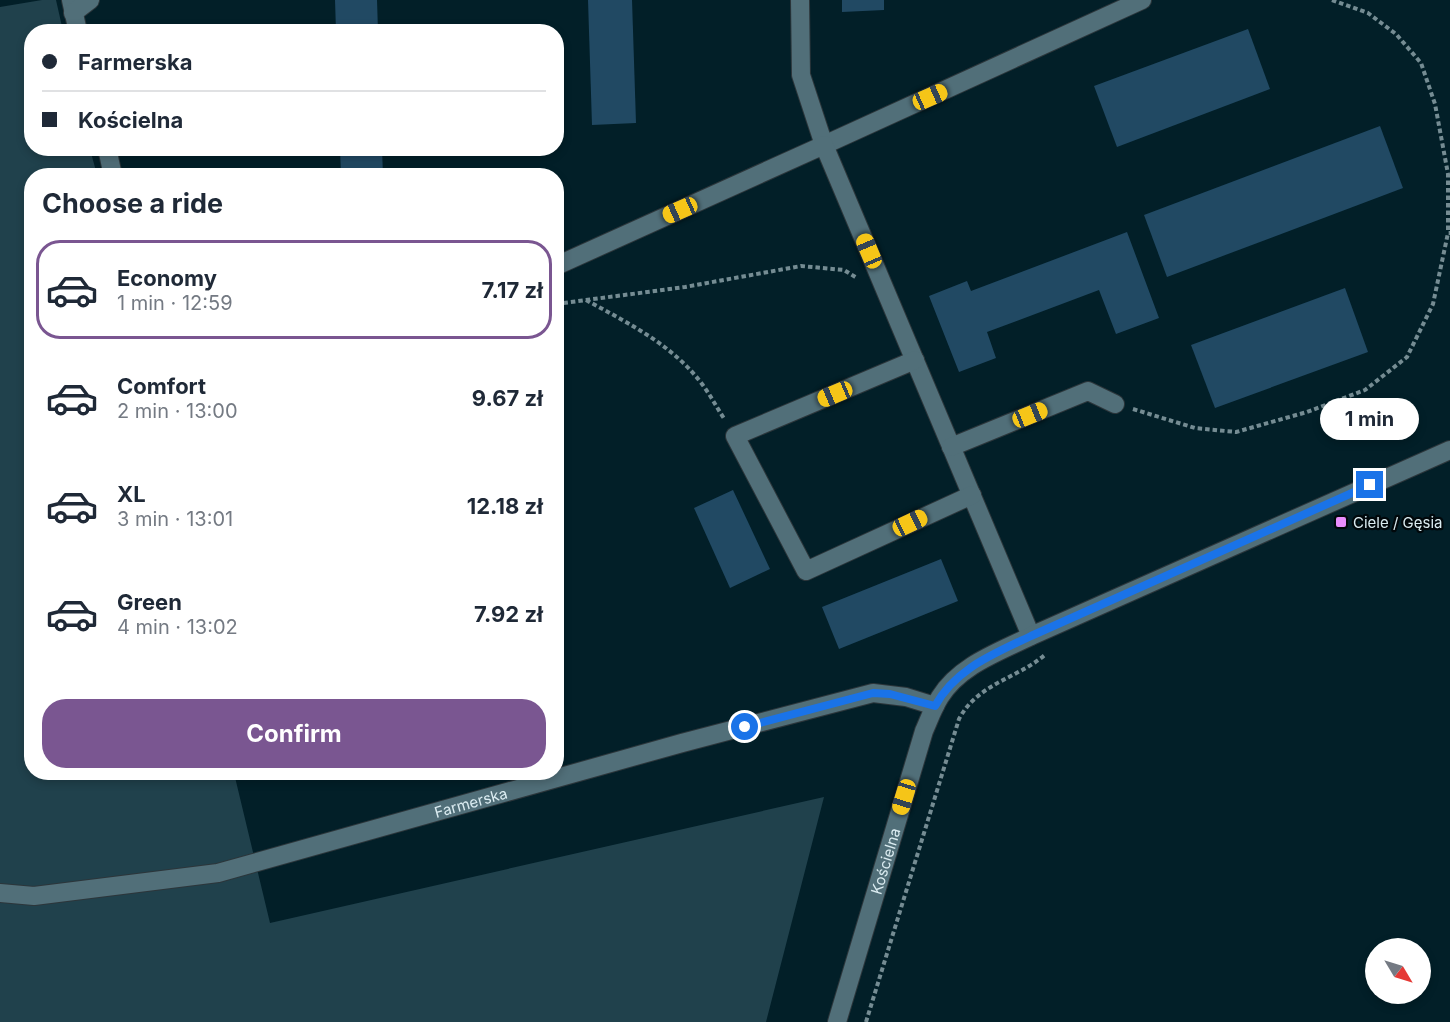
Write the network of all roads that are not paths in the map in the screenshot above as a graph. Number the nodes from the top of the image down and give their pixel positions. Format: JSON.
{"nodes":[{"id":1,"x":90,"y":0,"type":"edge"},
{"id":2,"x":800,"y":0,"type":"edge"},
{"id":3,"x":1142,"y":0,"type":"edge"},
{"id":4,"x":72,"y":6,"type":"edge"},
{"id":5,"x":76,"y":24,"type":"edge"},
{"id":6,"x":824,"y":145,"type":"junction"},
{"id":7,"x":564,"y":262,"type":"edge"},
{"id":8,"x":915,"y":360,"type":"junction"},
{"id":9,"x":1115,"y":404,"type":"road end"},
{"id":10,"x":951,"y":447,"type":"junction"},
{"id":11,"x":1450,"y":450,"type":"edge"},
{"id":12,"x":972,"y":495,"type":"junction"},
{"id":13,"x":1031,"y":636,"type":"junction"},
{"id":14,"x":935,"y":706,"type":"junction"},
{"id":15,"x":564,"y":776,"type":"edge"},
{"id":16,"x":550,"y":780,"type":"edge"},
{"id":17,"x":0,"y":893,"type":"edge"},
{"id":18,"x":837,"y":1022,"type":"edge"}],
"edges":[{"from":1,"to":4,"type":"street"},
{"from":2,"to":6,"type":"street"},
{"from":3,"to":6,"type":"street"},
{"from":4,"to":5,"type":"street"},
{"from":6,"to":7,"type":"street"},
{"from":6,"to":8,"type":"street"},
{"from":8,"to":10,"type":"street"},
{"from":8,"to":12,"type":"street"},
{"from":9,"to":10,"type":"street"},
{"from":10,"to":12,"type":"street"},
{"from":11,"to":13,"type":"street","name":"Kościelna"},
{"from":12,"to":13,"type":"street"},
{"from":13,"to":14,"type":"street","name":"Kościelna"},
{"from":14,"to":15,"type":"street","name":"Farmerska"},
{"from":14,"to":18,"type":"street","name":"Kościelna"},
{"from":16,"to":17,"type":"street","name":"Farmerska"}]}
